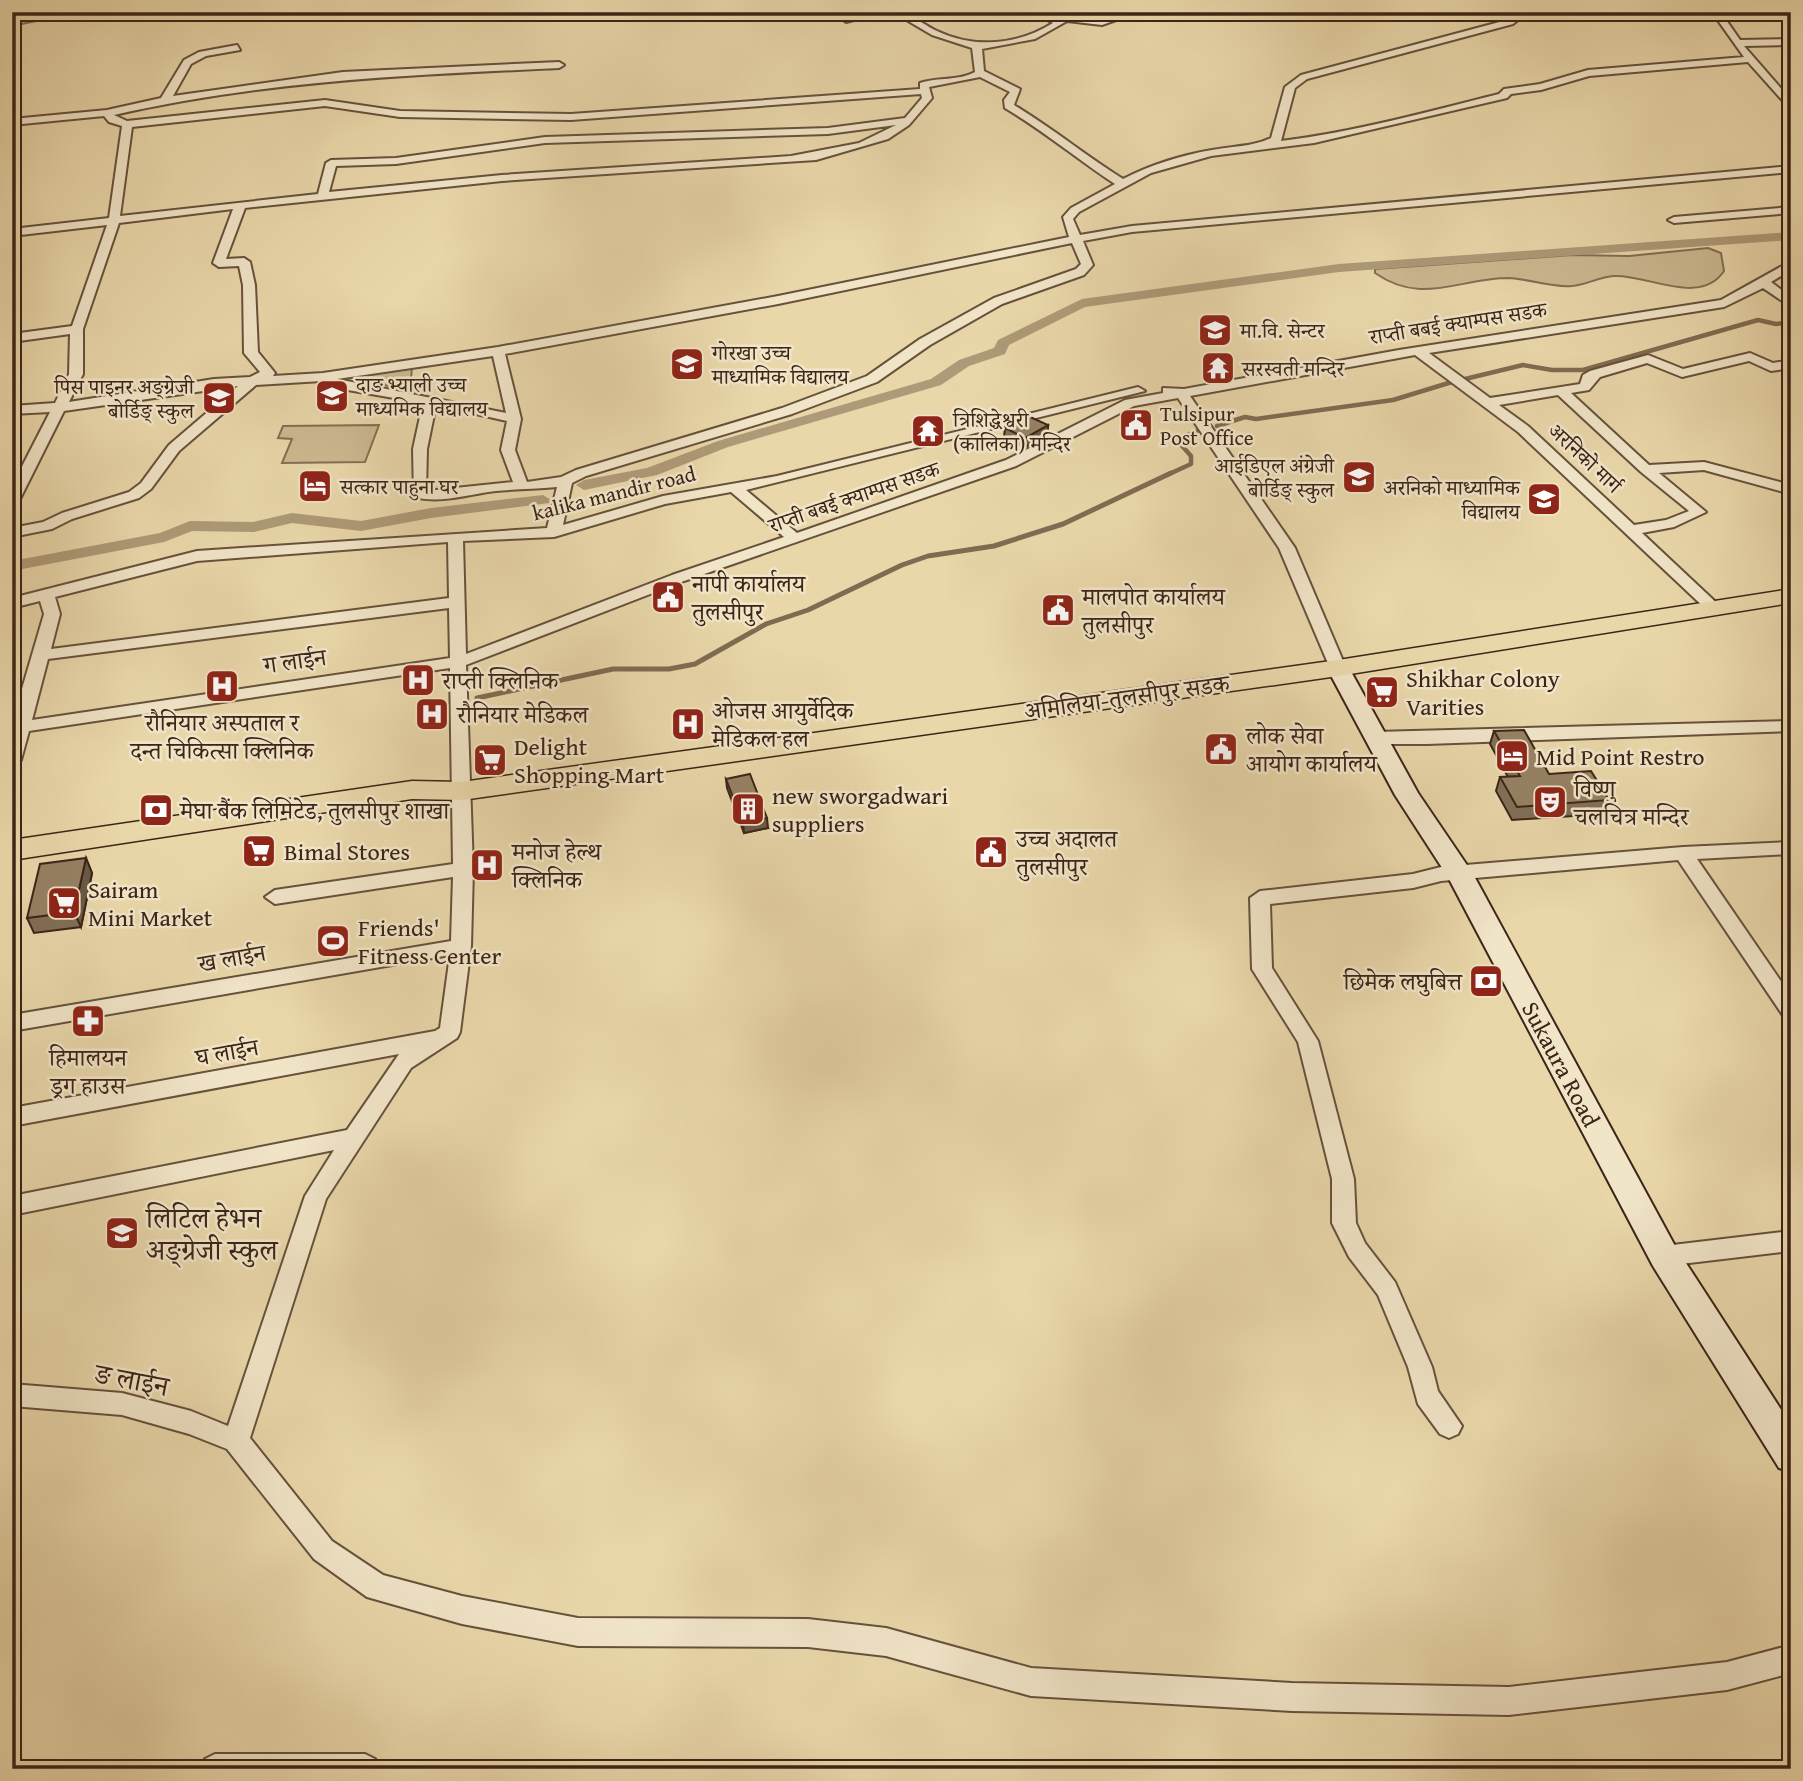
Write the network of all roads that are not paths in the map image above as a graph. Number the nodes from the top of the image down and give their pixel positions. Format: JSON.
{"nodes":[{"id":1,"x":837,"y":12,"type":"edge"},
{"id":2,"x":897,"y":12,"type":"edge"},
{"id":3,"x":1038,"y":12,"type":"edge"},
{"id":4,"x":1110,"y":12,"type":"edge"},
{"id":5,"x":1509,"y":12,"type":"edge"},
{"id":6,"x":1716,"y":13,"type":"edge"},
{"id":7,"x":1791,"y":15,"type":"edge"},
{"id":8,"x":849,"y":20,"type":"dead end"},
{"id":9,"x":1060,"y":23,"type":"junction"},
{"id":10,"x":1791,"y":42,"type":"edge"},
{"id":11,"x":1737,"y":43,"type":"junction"},
{"id":12,"x":977,"y":46,"type":"junction"},
{"id":13,"x":237,"y":48,"type":"dead end"},
{"id":14,"x":1752,"y":59,"type":"junction"},
{"id":15,"x":559,"y":65,"type":"dead end"},
{"id":16,"x":980,"y":73,"type":"junction"},
{"id":17,"x":927,"y":91,"type":"junction"},
{"id":18,"x":1785,"y":95,"type":"edge"},
{"id":19,"x":164,"y":100,"type":"junction"},
{"id":20,"x":1791,"y":107,"type":"edge"},
{"id":21,"x":107,"y":113,"type":"junction"},
{"id":22,"x":908,"y":120,"type":"junction"},
{"id":23,"x":12,"y":122,"type":"edge"},
{"id":24,"x":127,"y":124,"type":"junction"},
{"id":25,"x":1262,"y":146,"type":"junction"},
{"id":26,"x":1791,"y":170,"type":"edge"},
{"id":27,"x":1124,"y":186,"type":"junction"},
{"id":28,"x":323,"y":196,"type":"junction"},
{"id":29,"x":240,"y":205,"type":"junction"},
{"id":30,"x":1791,"y":210,"type":"edge"},
{"id":31,"x":114,"y":220,"type":"junction"},
{"id":32,"x":1674,"y":220,"type":"dead end"},
{"id":33,"x":12,"y":233,"type":"edge"},
{"id":34,"x":1075,"y":239,"type":"junction"},
{"id":35,"x":1791,"y":265,"type":"edge"},
{"id":36,"x":1763,"y":282,"type":"junction"},
{"id":37,"x":1791,"y":303,"type":"edge"},
{"id":38,"x":77,"y":329,"type":"junction"},
{"id":39,"x":12,"y":338,"type":"edge"},
{"id":40,"x":498,"y":351,"type":"junction"},
{"id":41,"x":1418,"y":351,"type":"junction"},
{"id":42,"x":417,"y":362,"type":"junction"},
{"id":43,"x":1791,"y":364,"type":"edge"},
{"id":44,"x":323,"y":377,"type":"junction"},
{"id":45,"x":252,"y":381,"type":"junction"},
{"id":46,"x":1180,"y":392,"type":"junction"},
{"id":47,"x":1562,"y":392,"type":"junction"},
{"id":48,"x":410,"y":395,"type":"junction"},
{"id":49,"x":430,"y":402,"type":"junction"},
{"id":50,"x":1486,"y":403,"type":"junction"},
{"id":51,"x":62,"y":405,"type":"junction"},
{"id":52,"x":12,"y":410,"type":"edge"},
{"id":53,"x":514,"y":419,"type":"junction"},
{"id":54,"x":1646,"y":468,"type":"junction"},
{"id":55,"x":565,"y":481,"type":"junction"},
{"id":56,"x":522,"y":487,"type":"junction"},
{"id":57,"x":734,"y":487,"type":"junction"},
{"id":58,"x":1791,"y":490,"type":"edge"},
{"id":59,"x":12,"y":501,"type":"edge"},
{"id":60,"x":1631,"y":530,"type":"junction"},
{"id":61,"x":554,"y":532,"type":"junction"},
{"id":62,"x":12,"y":533,"type":"edge"},
{"id":63,"x":455,"y":537,"type":"junction"},
{"id":64,"x":795,"y":539,"type":"junction"},
{"id":65,"x":47,"y":596,"type":"junction"},
{"id":66,"x":1791,"y":596,"type":"edge"},
{"id":67,"x":456,"y":602,"type":"junction"},
{"id":68,"x":12,"y":603,"type":"edge"},
{"id":69,"x":1714,"y":608,"type":"junction"},
{"id":70,"x":42,"y":655,"type":"junction"},
{"id":71,"x":459,"y":662,"type":"junction"},
{"id":72,"x":1338,"y":668,"type":"junction"},
{"id":73,"x":1791,"y":726,"type":"edge"},
{"id":74,"x":17,"y":727,"type":"edge"},
{"id":75,"x":1375,"y":738,"type":"junction"},
{"id":76,"x":12,"y":760,"type":"edge"},
{"id":77,"x":462,"y":791,"type":"junction"},
{"id":78,"x":1791,"y":848,"type":"edge"},
{"id":79,"x":12,"y":850,"type":"edge"},
{"id":80,"x":1683,"y":853,"type":"junction"},
{"id":81,"x":12,"y":868,"type":"edge"},
{"id":82,"x":463,"y":869,"type":"junction"},
{"id":83,"x":1460,"y":874,"type":"junction"},
{"id":84,"x":275,"y":897,"type":"dead end"},
{"id":85,"x":461,"y":946,"type":"junction"},
{"id":86,"x":1791,"y":1012,"type":"edge"},
{"id":87,"x":12,"y":1023,"type":"edge"},
{"id":88,"x":450,"y":1032,"type":"junction"},
{"id":89,"x":12,"y":1117,"type":"edge"},
{"id":90,"x":354,"y":1137,"type":"junction"},
{"id":91,"x":12,"y":1206,"type":"edge"},
{"id":92,"x":1791,"y":1241,"type":"edge"},
{"id":93,"x":1664,"y":1256,"type":"junction"},
{"id":94,"x":12,"y":1395,"type":"edge"},
{"id":95,"x":1449,"y":1426,"type":"dead end"},
{"id":96,"x":236,"y":1441,"type":"junction"},
{"id":97,"x":1791,"y":1456,"type":"edge"},
{"id":98,"x":1791,"y":1659,"type":"edge"},
{"id":99,"x":215,"y":1769,"type":"edge"},
{"id":100,"x":365,"y":1769,"type":"edge"}],
"edges":[{"from":1,"to":8,"type":"street"},
{"from":2,"to":12,"type":"street"},
{"from":3,"to":9,"type":"street"},
{"from":4,"to":9,"type":"street"},
{"from":5,"to":25,"type":"street"},
{"from":6,"to":7,"type":"street"},
{"from":6,"to":11,"type":"street"},
{"from":9,"to":12,"type":"street"},
{"from":10,"to":11,"type":"street"},
{"from":11,"to":14,"type":"street"},
{"from":12,"to":16,"type":"street"},
{"from":13,"to":19,"type":"street"},
{"from":14,"to":18,"type":"street"},
{"from":14,"to":25,"type":"street"},
{"from":15,"to":19,"type":"street"},
{"from":16,"to":17,"type":"street"},
{"from":16,"to":27,"type":"street"},
{"from":17,"to":22,"type":"street"},
{"from":17,"to":24,"type":"street"},
{"from":18,"to":20,"type":"street"},
{"from":19,"to":21,"type":"street"},
{"from":21,"to":23,"type":"street"},
{"from":21,"to":24,"type":"street"},
{"from":22,"to":28,"type":"street"},
{"from":22,"to":28,"type":"street"},
{"from":24,"to":31,"type":"street"},
{"from":25,"to":27,"type":"street"},
{"from":26,"to":34,"type":"street"},
{"from":27,"to":34,"type":"street"},
{"from":28,"to":29,"type":"street"},
{"from":29,"to":31,"type":"street"},
{"from":29,"to":45,"type":"street"},
{"from":30,"to":32,"type":"street"},
{"from":31,"to":33,"type":"street"},
{"from":31,"to":38,"type":"street"},
{"from":34,"to":40,"type":"street"},
{"from":34,"to":55,"type":"street"},
{"from":35,"to":36,"type":"street","name":"राप्ती बबई क्याम्पस सडक"},
{"from":36,"to":37,"type":"street"},
{"from":36,"to":41,"type":"street","name":"राप्ती बबई क्याम्पस सडक"},
{"from":38,"to":39,"type":"street"},
{"from":38,"to":51,"type":"street"},
{"from":40,"to":42,"type":"street"},
{"from":40,"to":53,"type":"street"},
{"from":41,"to":46,"type":"street","name":"राप्ती बबई क्याम्पस सडक"},
{"from":41,"to":50,"type":"street","name":"अरनिको मार्ग"},
{"from":42,"to":44,"type":"street"},
{"from":42,"to":48,"type":"street"},
{"from":43,"to":47,"type":"street"},
{"from":44,"to":45,"type":"street"},
{"from":44,"to":48,"type":"street"},
{"from":45,"to":51,"type":"street"},
{"from":45,"to":62,"type":"street"},
{"from":46,"to":57,"type":"street","name":"kalika mandir road"},
{"from":46,"to":64,"type":"street","name":"राप्ती बबई क्याम्पस सडक"},
{"from":46,"to":72,"type":"street"},
{"from":47,"to":50,"type":"street"},
{"from":47,"to":54,"type":"street"},
{"from":48,"to":49,"type":"street"},
{"from":49,"to":53,"type":"street"},
{"from":49,"to":56,"type":"street"},
{"from":50,"to":60,"type":"street","name":"अरनिको मार्ग"},
{"from":51,"to":52,"type":"street"},
{"from":51,"to":59,"type":"street"},
{"from":53,"to":56,"type":"street"},
{"from":54,"to":58,"type":"street"},
{"from":54,"to":60,"type":"street"},
{"from":55,"to":56,"type":"street"},
{"from":55,"to":61,"type":"street"},
{"from":57,"to":61,"type":"street","name":"kalika mandir road"},
{"from":57,"to":64,"type":"street"},
{"from":60,"to":69,"type":"street","name":"अरनिको मार्ग"},
{"from":61,"to":63,"type":"street","name":"kalika mandir road"},
{"from":63,"to":65,"type":"street","name":"kalika mandir road"},
{"from":63,"to":67,"type":"street"},
{"from":64,"to":71,"type":"street","name":"राप्ती बबई क्याम्पस सडक"},
{"from":65,"to":68,"type":"street","name":"kalika mandir road"},
{"from":65,"to":70,"type":"street"},
{"from":66,"to":69,"type":"main road","name":"अमिलिया-तुलसीपुर सडक"},
{"from":67,"to":70,"type":"street"},
{"from":67,"to":71,"type":"street"},
{"from":69,"to":72,"type":"main road","name":"अमिलिया-तुलसीपुर सडक"},
{"from":70,"to":74,"type":"street"},
{"from":71,"to":74,"type":"street","name":"ग लाईन"},
{"from":71,"to":77,"type":"street"},
{"from":72,"to":75,"type":"street","name":"Sukaura Road"},
{"from":72,"to":77,"type":"main road","name":"अमिलिया-तुलसीपुर सडक"},
{"from":73,"to":75,"type":"street"},
{"from":74,"to":76,"type":"street"},
{"from":75,"to":83,"type":"street","name":"Sukaura Road"},
{"from":77,"to":79,"type":"main road"},
{"from":77,"to":81,"type":"main road"},
{"from":77,"to":82,"type":"street"},
{"from":78,"to":80,"type":"street"},
{"from":80,"to":83,"type":"street"},
{"from":80,"to":86,"type":"street"},
{"from":82,"to":84,"type":"street"},
{"from":82,"to":85,"type":"street"},
{"from":83,"to":93,"type":"street","name":"Sukaura Road"},
{"from":83,"to":95,"type":"street"},
{"from":85,"to":87,"type":"street","name":"ख लाईन"},
{"from":85,"to":88,"type":"street"},
{"from":88,"to":89,"type":"street","name":"घ लाईन"},
{"from":88,"to":90,"type":"street"},
{"from":90,"to":91,"type":"street"},
{"from":90,"to":96,"type":"street"},
{"from":92,"to":93,"type":"street"},
{"from":93,"to":97,"type":"street","name":"Sukaura Road"},
{"from":94,"to":96,"type":"street","name":"ङ लाईन"},
{"from":96,"to":98,"type":"street"},
{"from":99,"to":100,"type":"street"}]}
